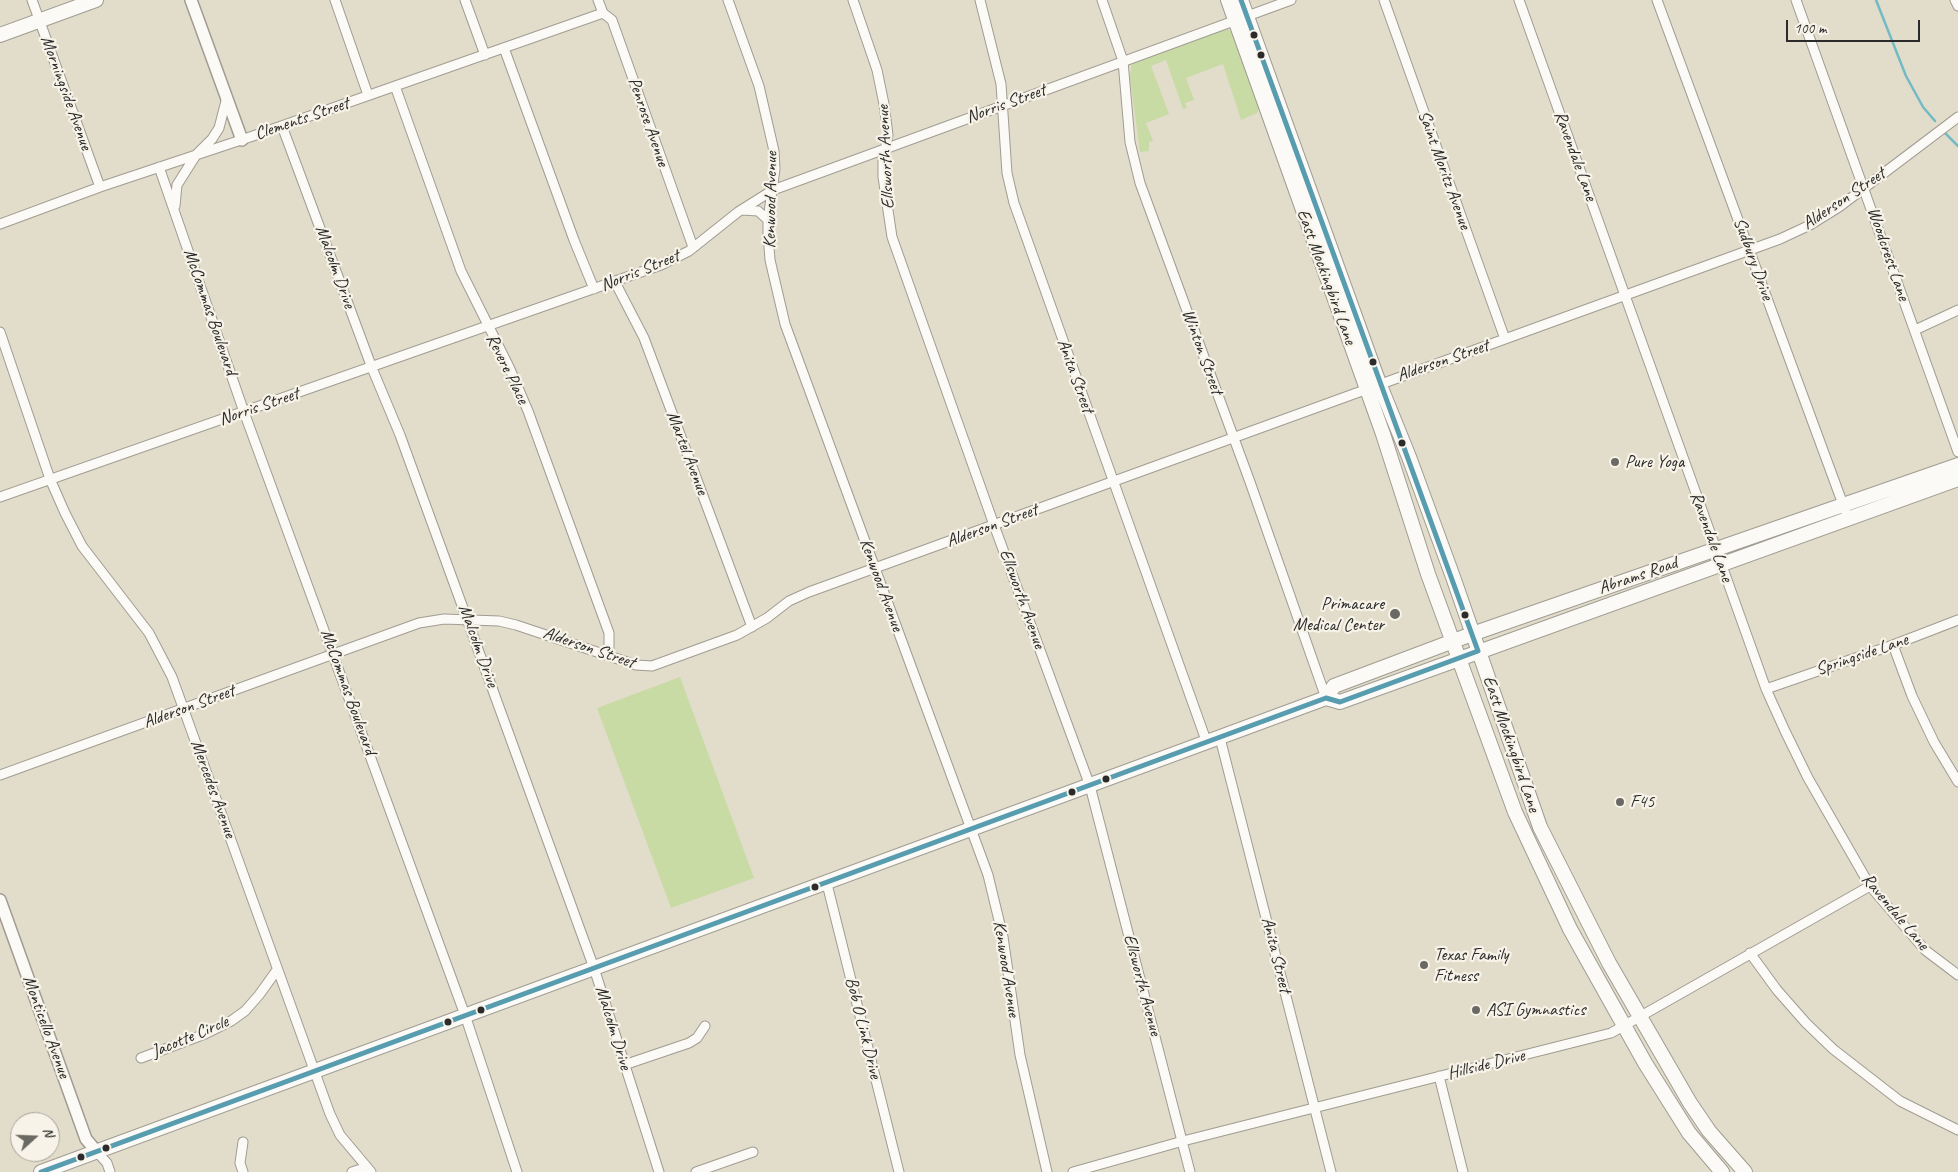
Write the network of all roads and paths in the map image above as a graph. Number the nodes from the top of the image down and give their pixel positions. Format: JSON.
{"nodes":[{"id":1,"x":32,"y":0,"type":"edge"},
{"id":2,"x":96,"y":0,"type":"edge"},
{"id":3,"x":191,"y":0,"type":"edge"},
{"id":4,"x":335,"y":0,"type":"edge"},
{"id":5,"x":465,"y":0,"type":"edge"},
{"id":6,"x":598,"y":0,"type":"edge"},
{"id":7,"x":728,"y":0,"type":"edge"},
{"id":8,"x":853,"y":0,"type":"edge"},
{"id":9,"x":980,"y":0,"type":"edge"},
{"id":10,"x":1102,"y":0,"type":"edge"},
{"id":11,"x":1228,"y":0,"type":"edge"},
{"id":12,"x":1241,"y":0,"type":"edge"},
{"id":13,"x":1292,"y":0,"type":"edge"},
{"id":14,"x":1384,"y":0,"type":"edge"},
{"id":15,"x":1519,"y":0,"type":"edge"},
{"id":16,"x":1657,"y":0,"type":"edge"},
{"id":17,"x":1796,"y":0,"type":"edge"},
{"id":18,"x":1955,"y":0,"type":"edge"},
{"id":19,"x":1958,"y":6,"type":"edge"},
{"id":20,"x":603,"y":13,"type":"junction"},
{"id":21,"x":1241,"y":18,"type":"junction"},
{"id":22,"x":40,"y":21,"type":"junction"},
{"id":23,"x":0,"y":35,"type":"edge"},
{"id":24,"x":504,"y":48,"type":"junction"},
{"id":25,"x":485,"y":54,"type":"junction"},
{"id":26,"x":1123,"y":61,"type":"junction"},
{"id":27,"x":394,"y":86,"type":"junction"},
{"id":28,"x":368,"y":95,"type":"junction"},
{"id":29,"x":227,"y":97,"type":"junction"},
{"id":30,"x":1004,"y":105,"type":"junction"},
{"id":31,"x":1958,"y":117,"type":"edge"},
{"id":32,"x":282,"y":126,"type":"junction"},
{"id":33,"x":242,"y":140,"type":"junction"},
{"id":34,"x":886,"y":148,"type":"junction"},
{"id":35,"x":196,"y":155,"type":"junction"},
{"id":36,"x":159,"y":167,"type":"junction"},
{"id":37,"x":1864,"y":186,"type":"junction"},
{"id":38,"x":100,"y":187,"type":"junction"},
{"id":39,"x":773,"y":190,"type":"junction"},
{"id":40,"x":741,"y":210,"type":"junction"},
{"id":41,"x":176,"y":214,"type":"junction"},
{"id":42,"x":768,"y":220,"type":"junction"},
{"id":43,"x":0,"y":224,"type":"edge"},
{"id":44,"x":693,"y":247,"type":"junction"},
{"id":45,"x":1750,"y":251,"type":"junction"},
{"id":46,"x":615,"y":282,"type":"junction"},
{"id":47,"x":594,"y":289,"type":"junction"},
{"id":48,"x":1626,"y":296,"type":"junction"},
{"id":49,"x":1958,"y":310,"type":"edge"},
{"id":50,"x":487,"y":327,"type":"junction"},
{"id":51,"x":1915,"y":330,"type":"junction"},
{"id":52,"x":0,"y":332,"type":"edge"},
{"id":53,"x":1505,"y":339,"type":"junction"},
{"id":54,"x":372,"y":368,"type":"junction"},
{"id":55,"x":1372,"y":386,"type":"junction"},
{"id":56,"x":244,"y":412,"type":"junction"},
{"id":57,"x":1383,"y":434,"type":"junction"},
{"id":58,"x":1233,"y":437,"type":"junction"},
{"id":59,"x":1958,"y":452,"type":"edge"},
{"id":60,"x":1958,"y":464,"type":"edge"},
{"id":61,"x":50,"y":479,"type":"junction"},
{"id":62,"x":1958,"y":479,"type":"edge"},
{"id":63,"x":1113,"y":482,"type":"junction"},
{"id":64,"x":1421,"y":490,"type":"junction"},
{"id":65,"x":0,"y":498,"type":"edge"},
{"id":66,"x":1845,"y":512,"type":"junction"},
{"id":67,"x":994,"y":525,"type":"junction"},
{"id":68,"x":1715,"y":549,"type":"junction"},
{"id":69,"x":1721,"y":564,"type":"junction"},
{"id":70,"x":876,"y":569,"type":"junction"},
{"id":71,"x":1623,"y":581,"type":"junction"},
{"id":72,"x":1629,"y":597,"type":"junction"},
{"id":73,"x":468,"y":619,"type":"junction"},
{"id":74,"x":1958,"y":620,"type":"edge"},
{"id":75,"x":752,"y":627,"type":"junction"},
{"id":76,"x":1472,"y":634,"type":"junction"},
{"id":77,"x":1453,"y":642,"type":"junction"},
{"id":78,"x":1893,"y":645,"type":"junction"},
{"id":79,"x":1478,"y":652,"type":"junction"},
{"id":80,"x":334,"y":654,"type":"junction"},
{"id":81,"x":609,"y":655,"type":"junction"},
{"id":82,"x":1459,"y":658,"type":"junction"},
{"id":83,"x":1766,"y":689,"type":"junction"},
{"id":84,"x":1326,"y":698,"type":"junction"},
{"id":85,"x":184,"y":708,"type":"junction"},
{"id":86,"x":1214,"y":741,"type":"junction"},
{"id":87,"x":0,"y":775,"type":"edge"},
{"id":88,"x":1958,"y":782,"type":"edge"},
{"id":89,"x":1090,"y":786,"type":"junction"},
{"id":90,"x":971,"y":830,"type":"junction"},
{"id":91,"x":827,"y":884,"type":"junction"},
{"id":92,"x":1870,"y":886,"type":"junction"},
{"id":93,"x":0,"y":900,"type":"edge"},
{"id":94,"x":1750,"y":953,"type":"junction"},
{"id":95,"x":594,"y":968,"type":"junction"},
{"id":96,"x":277,"y":970,"type":"junction"},
{"id":97,"x":1958,"y":975,"type":"edge"},
{"id":98,"x":465,"y":1015,"type":"junction"},
{"id":99,"x":1641,"y":1018,"type":"junction"},
{"id":100,"x":705,"y":1026,"type":"dead end"},
{"id":101,"x":1625,"y":1027,"type":"junction"},
{"id":102,"x":141,"y":1058,"type":"dead end"},
{"id":103,"x":624,"y":1065,"type":"junction"},
{"id":104,"x":314,"y":1071,"type":"junction"},
{"id":105,"x":1439,"y":1076,"type":"junction"},
{"id":106,"x":1315,"y":1108,"type":"junction"},
{"id":107,"x":1958,"y":1130,"type":"edge"},
{"id":108,"x":1182,"y":1141,"type":"junction"},
{"id":109,"x":243,"y":1142,"type":"dead end"},
{"id":110,"x":97,"y":1152,"type":"junction"},
{"id":111,"x":753,"y":1152,"type":"dead end"},
{"id":112,"x":369,"y":1170,"type":"edge"},
{"id":113,"x":41,"y":1172,"type":"edge"},
{"id":114,"x":110,"y":1172,"type":"edge"},
{"id":115,"x":243,"y":1172,"type":"edge"},
{"id":116,"x":352,"y":1172,"type":"edge"},
{"id":117,"x":517,"y":1172,"type":"edge"},
{"id":118,"x":659,"y":1172,"type":"edge"},
{"id":119,"x":696,"y":1172,"type":"edge"},
{"id":120,"x":899,"y":1172,"type":"edge"},
{"id":121,"x":1047,"y":1172,"type":"edge"},
{"id":122,"x":1073,"y":1172,"type":"edge"},
{"id":123,"x":1190,"y":1172,"type":"edge"},
{"id":124,"x":1331,"y":1172,"type":"edge"},
{"id":125,"x":1463,"y":1172,"type":"edge"},
{"id":126,"x":1722,"y":1172,"type":"edge"},
{"id":127,"x":1745,"y":1172,"type":"edge"}],
"edges":[{"from":1,"to":22,"type":"street","name":"Morningside Avenue"},
{"from":2,"to":22,"type":"main road"},
{"from":3,"to":29,"type":"street"},
{"from":4,"to":28,"type":"street"},
{"from":5,"to":25,"type":"street"},
{"from":6,"to":20,"type":"street","name":"Penrose Avenue"},
{"from":7,"to":39,"type":"street","name":"Kenwood Avenue"},
{"from":8,"to":34,"type":"street","name":"Ellsworth Avenue"},
{"from":9,"to":30,"type":"street","name":"Anita Street"},
{"from":10,"to":26,"type":"street","name":"Winton Street"},
{"from":11,"to":21,"type":"main road","name":"East Mockingbird Lane"},
{"from":12,"to":21,"type":"main road","name":"East Mockingbird Lane"},
{"from":13,"to":21,"type":"street","name":"Norris Street"},
{"from":14,"to":53,"type":"street","name":"Saint Moritz Avenue"},
{"from":15,"to":48,"type":"street","name":"Ravendale Lane"},
{"from":16,"to":45,"type":"street","name":"Sudbury Drive"},
{"from":17,"to":37,"type":"street","name":"Woodcrest Lane"},
{"from":18,"to":19,"type":"street"},
{"from":20,"to":24,"type":"street","name":"Clements Street"},
{"from":20,"to":44,"type":"street","name":"Penrose Avenue"},
{"from":21,"to":26,"type":"street","name":"Norris Street"},
{"from":21,"to":55,"type":"main road","name":"East Mockingbird Lane"},
{"from":22,"to":23,"type":"main road"},
{"from":22,"to":38,"type":"street","name":"Morningside Avenue"},
{"from":24,"to":25,"type":"street","name":"Clements Street"},
{"from":24,"to":47,"type":"street"},
{"from":25,"to":27,"type":"street","name":"Clements Street"},
{"from":26,"to":30,"type":"street","name":"Norris Street"},
{"from":26,"to":58,"type":"street","name":"Winton Street"},
{"from":27,"to":28,"type":"street","name":"Clements Street"},
{"from":27,"to":50,"type":"street","name":"Revere Place"},
{"from":28,"to":32,"type":"street","name":"Clements Street"},
{"from":29,"to":33,"type":"street"},
{"from":29,"to":35,"type":"street","name":"McCommas Boulevard"},
{"from":30,"to":34,"type":"street","name":"Norris Street"},
{"from":30,"to":63,"type":"street","name":"Anita Street"},
{"from":31,"to":37,"type":"street","name":"Alderson Street"},
{"from":32,"to":33,"type":"street","name":"Clements Street"},
{"from":32,"to":54,"type":"street","name":"Malcolm Drive"},
{"from":33,"to":35,"type":"street","name":"Clements Street"},
{"from":34,"to":39,"type":"street","name":"Norris Street"},
{"from":34,"to":67,"type":"street","name":"Ellsworth Avenue"},
{"from":35,"to":36,"type":"street","name":"Clements Street"},
{"from":35,"to":41,"type":"street","name":"McCommas Boulevard"},
{"from":36,"to":38,"type":"street","name":"Clements Street"},
{"from":36,"to":41,"type":"street","name":"McCommas Boulevard"},
{"from":37,"to":45,"type":"street","name":"Alderson Street"},
{"from":37,"to":51,"type":"street","name":"Woodcrest Lane"},
{"from":38,"to":43,"type":"street","name":"Clements Street"},
{"from":39,"to":40,"type":"street","name":"Norris Street"},
{"from":39,"to":42,"type":"street","name":"Kenwood Avenue"},
{"from":40,"to":42,"type":"street"},
{"from":40,"to":44,"type":"street","name":"Norris Street"},
{"from":41,"to":56,"type":"street","name":"McCommas Boulevard"},
{"from":42,"to":70,"type":"street","name":"Kenwood Avenue"},
{"from":44,"to":46,"type":"street","name":"Norris Street"},
{"from":45,"to":48,"type":"street","name":"Alderson Street"},
{"from":45,"to":66,"type":"street","name":"Sudbury Drive"},
{"from":46,"to":47,"type":"street","name":"Norris Street"},
{"from":46,"to":75,"type":"street","name":"Martel Avenue"},
{"from":47,"to":50,"type":"street","name":"Norris Street"},
{"from":48,"to":53,"type":"street","name":"Alderson Street"},
{"from":48,"to":68,"type":"street","name":"Ravendale Lane"},
{"from":49,"to":51,"type":"street"},
{"from":50,"to":54,"type":"street","name":"Norris Street"},
{"from":50,"to":81,"type":"street","name":"Revere Place"},
{"from":51,"to":59,"type":"street","name":"Woodcrest Lane"},
{"from":52,"to":61,"type":"street","name":"Mercedes Avenue"},
{"from":53,"to":55,"type":"street","name":"Alderson Street"},
{"from":54,"to":56,"type":"street","name":"Norris Street"},
{"from":54,"to":73,"type":"street","name":"Malcolm Drive"},
{"from":55,"to":57,"type":"main road","name":"East Mockingbird Lane"},
{"from":55,"to":58,"type":"street","name":"Alderson Street"},
{"from":55,"to":64,"type":"main road","name":"East Mockingbird Lane"},
{"from":56,"to":61,"type":"street","name":"Norris Street"},
{"from":56,"to":80,"type":"street","name":"McCommas Boulevard"},
{"from":57,"to":64,"type":"main road"},
{"from":57,"to":77,"type":"main road","name":"East Mockingbird Lane"},
{"from":58,"to":63,"type":"street","name":"Alderson Street"},
{"from":58,"to":84,"type":"street","name":"Winton Street"},
{"from":60,"to":66,"type":"main road","name":"Abrams Road"},
{"from":61,"to":65,"type":"street","name":"Norris Street"},
{"from":61,"to":85,"type":"street","name":"Mercedes Avenue"},
{"from":62,"to":66,"type":"main road","name":"Abrams Road"},
{"from":63,"to":67,"type":"street","name":"Alderson Street"},
{"from":63,"to":86,"type":"street","name":"Anita Street"},
{"from":64,"to":76,"type":"main road","name":"East Mockingbird Lane"},
{"from":66,"to":68,"type":"main road","name":"Abrams Road"},
{"from":66,"to":69,"type":"main road","name":"Abrams Road"},
{"from":67,"to":70,"type":"street","name":"Alderson Street"},
{"from":67,"to":89,"type":"street","name":"Ellsworth Avenue"},
{"from":68,"to":69,"type":"street","name":"Ravendale Lane"},
{"from":68,"to":71,"type":"main road","name":"Abrams Road"},
{"from":69,"to":72,"type":"main road","name":"Abrams Road"},
{"from":69,"to":83,"type":"street","name":"Ravendale Lane"},
{"from":70,"to":75,"type":"street","name":"Alderson Street"},
{"from":70,"to":90,"type":"street","name":"Kenwood Avenue"},
{"from":71,"to":72,"type":"main road"},
{"from":71,"to":76,"type":"main road","name":"Abrams Road"},
{"from":72,"to":79,"type":"main road","name":"Abrams Road"},
{"from":73,"to":80,"type":"street","name":"Alderson Street"},
{"from":73,"to":81,"type":"street","name":"Alderson Street"},
{"from":73,"to":95,"type":"street","name":"Malcolm Drive"},
{"from":74,"to":78,"type":"street","name":"Springside Lane"},
{"from":75,"to":81,"type":"street","name":"Alderson Street"},
{"from":76,"to":77,"type":"main road","name":"Abrams Road"},
{"from":76,"to":79,"type":"main road","name":"East Mockingbird Lane"},
{"from":77,"to":82,"type":"main road","name":"East Mockingbird Lane"},
{"from":77,"to":84,"type":"main road","name":"Abrams Road"},
{"from":78,"to":83,"type":"street","name":"Springside Lane"},
{"from":78,"to":88,"type":"street"},
{"from":79,"to":82,"type":"main road","name":"Abrams Road"},
{"from":79,"to":99,"type":"main road","name":"East Mockingbird Lane"},
{"from":80,"to":85,"type":"street","name":"Alderson Street"},
{"from":80,"to":98,"type":"street","name":"McCommas Boulevard"},
{"from":82,"to":84,"type":"main road","name":"Abrams Road"},
{"from":82,"to":101,"type":"main road","name":"East Mockingbird Lane"},
{"from":83,"to":92,"type":"street","name":"Ravendale Lane"},
{"from":84,"to":86,"type":"main road","name":"Abrams Road"},
{"from":85,"to":87,"type":"street","name":"Alderson Street"},
{"from":85,"to":96,"type":"street","name":"Mercedes Avenue"},
{"from":86,"to":89,"type":"main road","name":"Abrams Road"},
{"from":86,"to":106,"type":"street","name":"Anita Street"},
{"from":89,"to":90,"type":"main road","name":"Abrams Road"},
{"from":89,"to":108,"type":"street","name":"Ellsworth Avenue"},
{"from":90,"to":91,"type":"main road","name":"Abrams Road"},
{"from":90,"to":121,"type":"street","name":"Kenwood Avenue"},
{"from":91,"to":95,"type":"main road","name":"Abrams Road"},
{"from":91,"to":120,"type":"street","name":"Bob O Link Drive"},
{"from":92,"to":94,"type":"street","name":"Hillside Drive"},
{"from":92,"to":97,"type":"street","name":"Ravendale Lane"},
{"from":93,"to":110,"type":"street","name":"Monticello Avenue"},
{"from":94,"to":99,"type":"street","name":"Hillside Drive"},
{"from":94,"to":107,"type":"street"},
{"from":95,"to":98,"type":"main road","name":"Abrams Road"},
{"from":95,"to":103,"type":"street","name":"Malcolm Drive"},
{"from":96,"to":102,"type":"street","name":"Jacotte Circle"},
{"from":96,"to":104,"type":"street","name":"Mercedes Avenue"},
{"from":98,"to":104,"type":"main road","name":"Abrams Road"},
{"from":98,"to":117,"type":"street","name":"McCommas Boulevard"},
{"from":99,"to":101,"type":"street","name":"Hillside Drive"},
{"from":99,"to":127,"type":"main road","name":"East Mockingbird Lane"},
{"from":100,"to":103,"type":"street"},
{"from":101,"to":105,"type":"street","name":"Hillside Drive"},
{"from":101,"to":126,"type":"main road","name":"East Mockingbird Lane"},
{"from":103,"to":118,"type":"street","name":"Malcolm Drive"},
{"from":104,"to":110,"type":"main road","name":"Abrams Road"},
{"from":104,"to":112,"type":"street","name":"Mercedes Avenue"},
{"from":105,"to":106,"type":"street","name":"Hillside Drive"},
{"from":105,"to":125,"type":"street"},
{"from":106,"to":108,"type":"street","name":"Hillside Drive"},
{"from":106,"to":124,"type":"street","name":"Anita Street"},
{"from":108,"to":122,"type":"street","name":"Hillside Drive"},
{"from":108,"to":123,"type":"street","name":"Ellsworth Avenue"},
{"from":109,"to":115,"type":"street"},
{"from":110,"to":113,"type":"main road","name":"Abrams Road"},
{"from":110,"to":114,"type":"street"},
{"from":111,"to":119,"type":"street"},
{"from":112,"to":116,"type":"street"}]}
